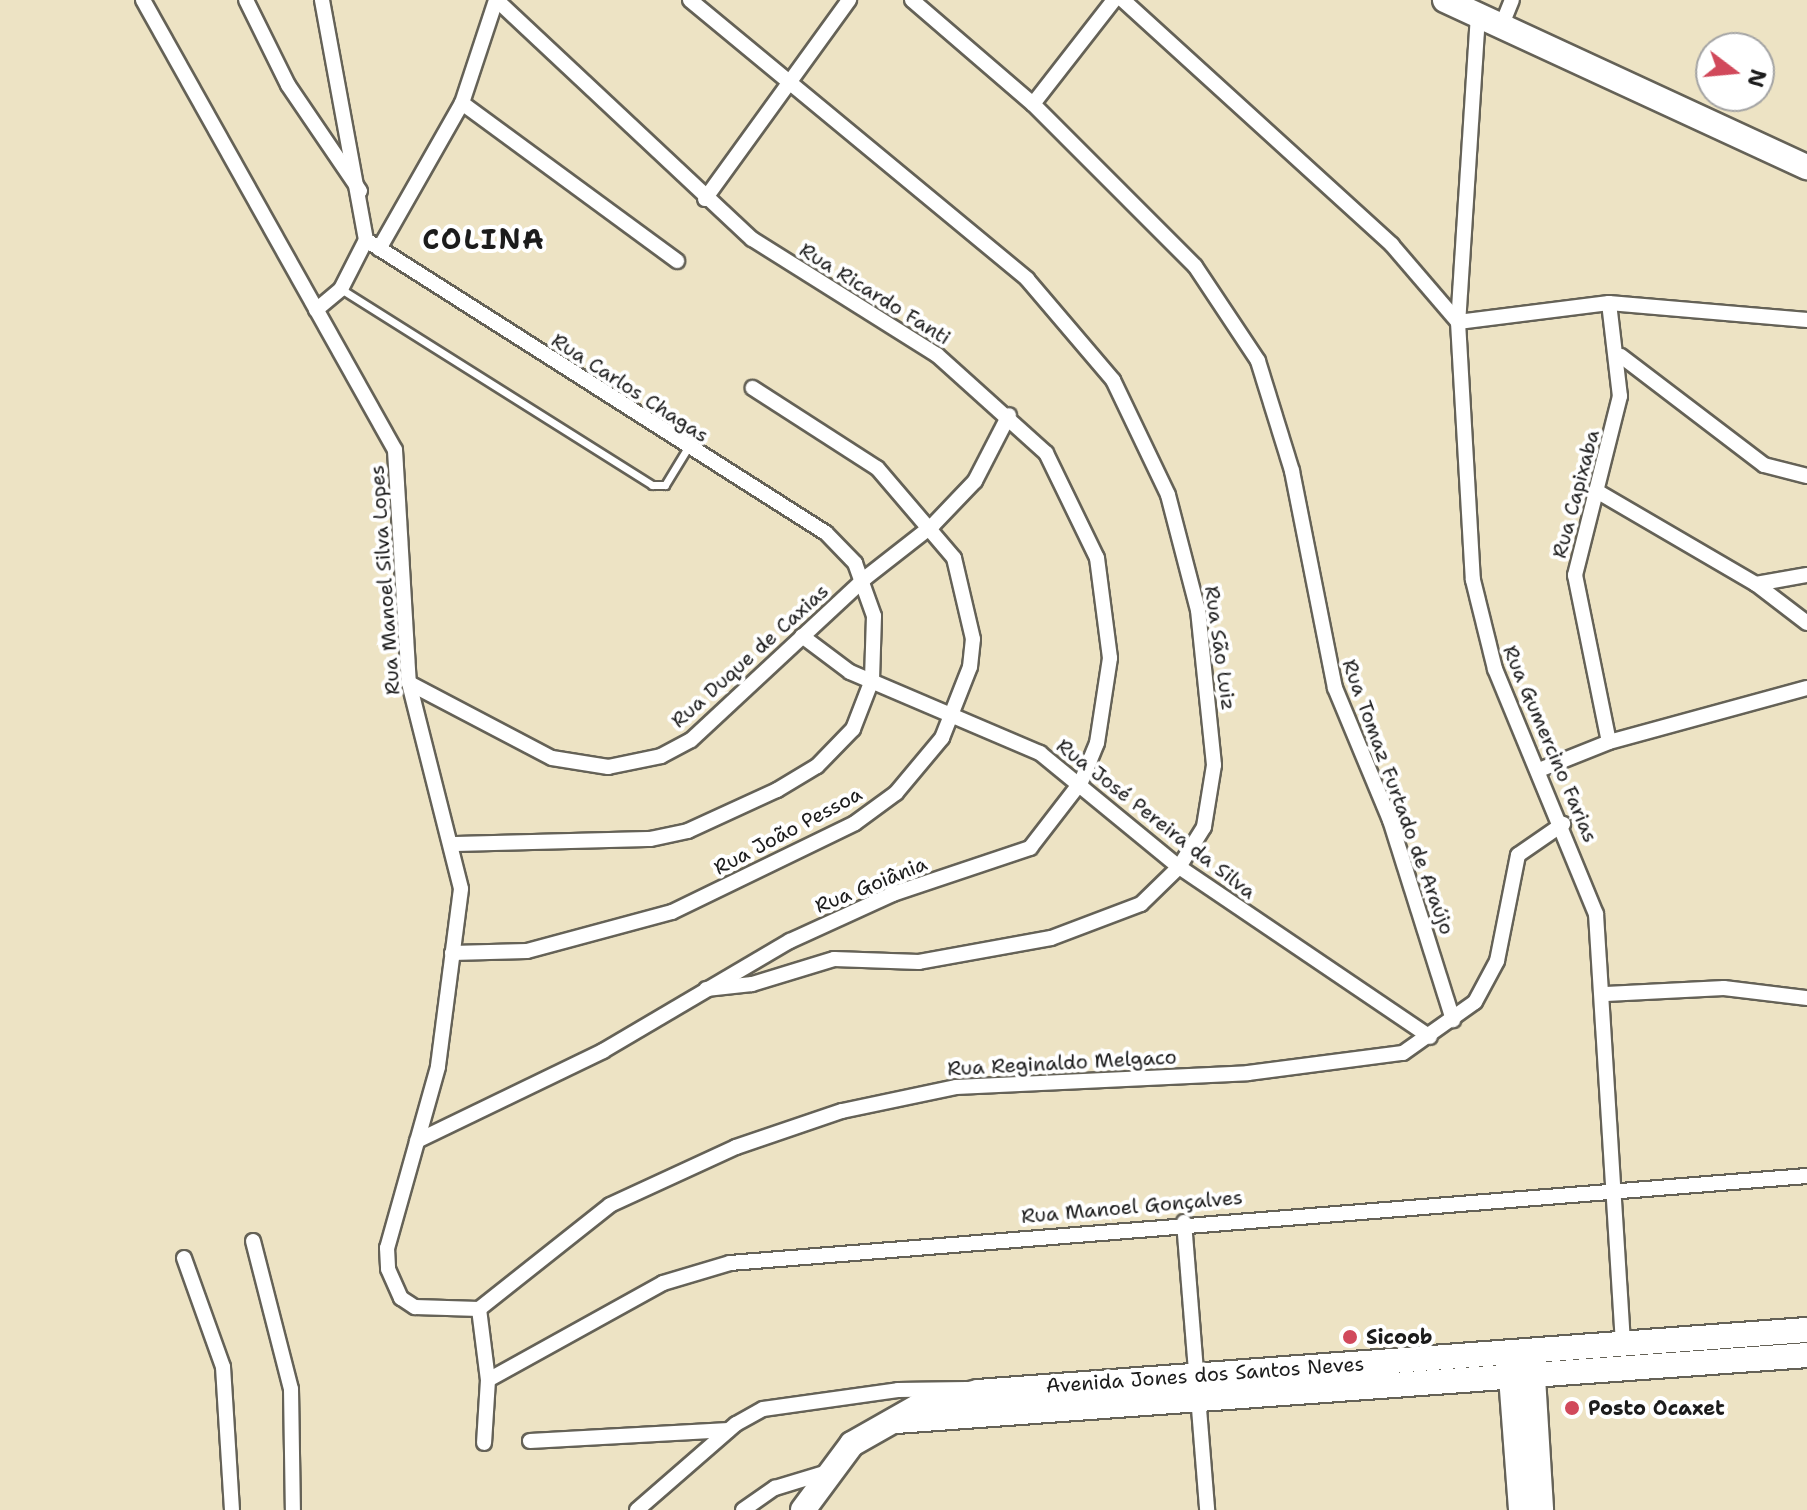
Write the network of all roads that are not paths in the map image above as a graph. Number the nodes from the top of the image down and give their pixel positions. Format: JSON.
{"nodes":[{"id":1,"x":143,"y":0,"type":"edge"},
{"id":2,"x":246,"y":0,"type":"edge"},
{"id":3,"x":322,"y":0,"type":"edge"},
{"id":4,"x":497,"y":0,"type":"edge"},
{"id":5,"x":690,"y":0,"type":"edge"},
{"id":6,"x":849,"y":0,"type":"edge"},
{"id":7,"x":912,"y":0,"type":"edge"},
{"id":8,"x":1114,"y":0,"type":"edge"},
{"id":9,"x":1123,"y":0,"type":"edge"},
{"id":10,"x":1445,"y":0,"type":"edge"},
{"id":11,"x":1512,"y":0,"type":"edge"},
{"id":12,"x":1478,"y":15,"type":"junction"},
{"id":13,"x":1501,"y":27,"type":"junction"},
{"id":14,"x":785,"y":82,"type":"junction"},
{"id":15,"x":462,"y":103,"type":"junction"},
{"id":16,"x":1033,"y":104,"type":"junction"},
{"id":17,"x":1807,"y":167,"type":"edge"},
{"id":18,"x":360,"y":192,"type":"junction"},
{"id":19,"x":705,"y":199,"type":"junction"},
{"id":20,"x":372,"y":244,"type":"junction"},
{"id":21,"x":677,"y":261,"type":"dead end"},
{"id":22,"x":341,"y":289,"type":"junction"},
{"id":23,"x":1609,"y":303,"type":"junction"},
{"id":24,"x":316,"y":310,"type":"junction"},
{"id":25,"x":1807,"y":320,"type":"edge"},
{"id":26,"x":1458,"y":322,"type":"junction"},
{"id":27,"x":1621,"y":356,"type":"junction"},
{"id":28,"x":753,"y":388,"type":"dead end"},
{"id":29,"x":1009,"y":415,"type":"junction"},
{"id":30,"x":687,"y":449,"type":"junction"},
{"id":31,"x":1807,"y":476,"type":"edge"},
{"id":32,"x":1600,"y":493,"type":"junction"},
{"id":33,"x":933,"y":525,"type":"junction"},
{"id":34,"x":1807,"y":575,"type":"edge"},
{"id":35,"x":864,"y":579,"type":"junction"},
{"id":36,"x":1756,"y":584,"type":"junction"},
{"id":37,"x":1807,"y":623,"type":"edge"},
{"id":38,"x":802,"y":636,"type":"junction"},
{"id":39,"x":872,"y":680,"type":"junction"},
{"id":40,"x":409,"y":683,"type":"junction"},
{"id":41,"x":1807,"y":688,"type":"edge"},
{"id":42,"x":954,"y":712,"type":"junction"},
{"id":43,"x":1609,"y":742,"type":"junction"},
{"id":44,"x":1539,"y":770,"type":"junction"},
{"id":45,"x":1081,"y":782,"type":"junction"},
{"id":46,"x":1563,"y":824,"type":"junction"},
{"id":47,"x":453,"y":844,"type":"junction"},
{"id":48,"x":1179,"y":867,"type":"junction"},
{"id":49,"x":452,"y":953,"type":"junction"},
{"id":50,"x":701,"y":990,"type":"junction"},
{"id":51,"x":1606,"y":994,"type":"junction"},
{"id":52,"x":1807,"y":998,"type":"edge"},
{"id":53,"x":1453,"y":1020,"type":"junction"},
{"id":54,"x":1430,"y":1037,"type":"junction"},
{"id":55,"x":417,"y":1141,"type":"junction"},
{"id":56,"x":1807,"y":1176,"type":"edge"},
{"id":57,"x":1612,"y":1188,"type":"junction"},
{"id":58,"x":1184,"y":1222,"type":"junction"},
{"id":59,"x":253,"y":1241,"type":"dead end"},
{"id":60,"x":184,"y":1258,"type":"dead end"},
{"id":61,"x":479,"y":1309,"type":"junction"},
{"id":62,"x":1807,"y":1330,"type":"edge"},
{"id":63,"x":1623,"y":1342,"type":"junction"},
{"id":64,"x":1520,"y":1352,"type":"junction"},
{"id":65,"x":1807,"y":1355,"type":"edge"},
{"id":66,"x":1625,"y":1368,"type":"junction"},
{"id":67,"x":1199,"y":1375,"type":"junction"},
{"id":68,"x":1522,"y":1376,"type":"junction"},
{"id":69,"x":488,"y":1380,"type":"junction"},
{"id":70,"x":978,"y":1392,"type":"junction"},
{"id":71,"x":1201,"y":1404,"type":"junction"},
{"id":72,"x":983,"y":1418,"type":"junction"},
{"id":73,"x":896,"y":1421,"type":"junction"},
{"id":74,"x":729,"y":1430,"type":"junction"},
{"id":75,"x":530,"y":1441,"type":"dead end"},
{"id":76,"x":484,"y":1443,"type":"dead end"},
{"id":77,"x":824,"y":1473,"type":"junction"},
{"id":78,"x":232,"y":1510,"type":"edge"},
{"id":79,"x":293,"y":1510,"type":"edge"},
{"id":80,"x":637,"y":1510,"type":"edge"},
{"id":81,"x":743,"y":1510,"type":"edge"},
{"id":82,"x":803,"y":1510,"type":"edge"},
{"id":83,"x":1207,"y":1510,"type":"edge"},
{"id":84,"x":1521,"y":1510,"type":"edge"},
{"id":85,"x":1541,"y":1510,"type":"edge"}],
"edges":[{"from":1,"to":24,"type":"street","name":"Rua Manoel Silva Lopes"},
{"from":2,"to":18,"type":"street"},
{"from":3,"to":18,"type":"street"},
{"from":4,"to":15,"type":"street"},
{"from":4,"to":19,"type":"street","name":"Rua Ricardo Fanti"},
{"from":5,"to":14,"type":"street","name":"Rua São Luiz"},
{"from":6,"to":14,"type":"street"},
{"from":7,"to":16,"type":"street","name":"Rua Tomaz Furtado de Araújo"},
{"from":8,"to":16,"type":"street"},
{"from":9,"to":26,"type":"street"},
{"from":10,"to":12,"type":"main road"},
{"from":11,"to":13,"type":"street"},
{"from":12,"to":13,"type":"main road"},
{"from":12,"to":26,"type":"street","name":"Rua Gumercino Farias"},
{"from":13,"to":17,"type":"main road"},
{"from":14,"to":19,"type":"street"},
{"from":14,"to":48,"type":"street","name":"Rua São Luiz"},
{"from":15,"to":20,"type":"street"},
{"from":15,"to":21,"type":"street"},
{"from":16,"to":53,"type":"street","name":"Rua Tomaz Furtado de Araújo"},
{"from":18,"to":20,"type":"street"},
{"from":19,"to":29,"type":"street","name":"Rua Ricardo Fanti"},
{"from":20,"to":22,"type":"street"},
{"from":20,"to":30,"type":"street","name":"Rua Carlos Chagas"},
{"from":22,"to":24,"type":"street"},
{"from":22,"to":30,"type":"lane"},
{"from":23,"to":25,"type":"street"},
{"from":23,"to":26,"type":"street"},
{"from":23,"to":27,"type":"street","name":"Rua Capixaba"},
{"from":24,"to":40,"type":"street","name":"Rua Manoel Silva Lopes"},
{"from":26,"to":44,"type":"street","name":"Rua Gumercino Farias"},
{"from":27,"to":31,"type":"street"},
{"from":27,"to":32,"type":"street","name":"Rua Capixaba"},
{"from":28,"to":33,"type":"street","name":"Rua João Pessoa"},
{"from":29,"to":33,"type":"street","name":"Rua Duque de Caxias"},
{"from":29,"to":45,"type":"street","name":"Rua Ricardo Fanti"},
{"from":30,"to":35,"type":"street","name":"Rua Carlos Chagas"},
{"from":32,"to":36,"type":"street"},
{"from":32,"to":43,"type":"street","name":"Rua Capixaba"},
{"from":33,"to":35,"type":"street","name":"Rua Duque de Caxias"},
{"from":33,"to":42,"type":"street","name":"Rua João Pessoa"},
{"from":34,"to":36,"type":"street"},
{"from":35,"to":38,"type":"street","name":"Rua Duque de Caxias"},
{"from":35,"to":39,"type":"street"},
{"from":36,"to":37,"type":"street"},
{"from":38,"to":39,"type":"street","name":"Rua José Pereira da Silva"},
{"from":38,"to":40,"type":"street","name":"Rua Duque de Caxias"},
{"from":39,"to":42,"type":"street","name":"Rua José Pereira da Silva"},
{"from":39,"to":47,"type":"street"},
{"from":40,"to":47,"type":"street","name":"Rua Manoel Silva Lopes"},
{"from":41,"to":43,"type":"street"},
{"from":42,"to":45,"type":"street","name":"Rua José Pereira da Silva"},
{"from":42,"to":49,"type":"street","name":"Rua João Pessoa"},
{"from":43,"to":44,"type":"street"},
{"from":44,"to":46,"type":"street","name":"Rua Gumercino Farias"},
{"from":45,"to":48,"type":"street","name":"Rua José Pereira da Silva"},
{"from":45,"to":50,"type":"street","name":"Rua Goiânia"},
{"from":46,"to":51,"type":"street","name":"Rua Gumercino Farias"},
{"from":46,"to":53,"type":"street","name":"Rua Reginaldo Melgaco"},
{"from":47,"to":49,"type":"street","name":"Rua Manoel Silva Lopes"},
{"from":48,"to":50,"type":"street","name":"Rua São Luiz"},
{"from":48,"to":54,"type":"street","name":"Rua José Pereira da Silva"},
{"from":49,"to":55,"type":"street","name":"Rua Manoel Silva Lopes"},
{"from":50,"to":55,"type":"street","name":"Rua Goiânia"},
{"from":51,"to":52,"type":"street"},
{"from":51,"to":57,"type":"street","name":"Rua Gumercino Farias"},
{"from":53,"to":54,"type":"street","name":"Rua Reginaldo Melgaco"},
{"from":54,"to":61,"type":"street","name":"Rua Reginaldo Melgaco"},
{"from":55,"to":61,"type":"street","name":"Rua Manoel Silva Lopes"},
{"from":56,"to":57,"type":"street","name":"Rua Manoel Gonçalves"},
{"from":57,"to":58,"type":"street","name":"Rua Manoel Gonçalves"},
{"from":57,"to":63,"type":"street","name":"Rua Gumercino Farias"},
{"from":58,"to":67,"type":"street"},
{"from":58,"to":69,"type":"street","name":"Rua Manoel Gonçalves"},
{"from":59,"to":79,"type":"street"},
{"from":60,"to":78,"type":"street"},
{"from":61,"to":69,"type":"street"},
{"from":62,"to":63,"type":"main road","name":"Avenida Jones dos Santos Neves"},
{"from":63,"to":64,"type":"main road","name":"Avenida Jones dos Santos Neves"},
{"from":63,"to":66,"type":"street","name":"Rua Gumercino Farias"},
{"from":64,"to":67,"type":"main road","name":"Avenida Jones dos Santos Neves"},
{"from":64,"to":68,"type":"main road"},
{"from":65,"to":66,"type":"main road","name":"Avenida Jones dos Santos Neves"},
{"from":66,"to":68,"type":"main road","name":"Avenida Jones dos Santos Neves"},
{"from":67,"to":70,"type":"main road","name":"Avenida Jones dos Santos Neves"},
{"from":67,"to":71,"type":"street"},
{"from":68,"to":71,"type":"main road","name":"Avenida Jones dos Santos Neves"},
{"from":68,"to":84,"type":"main road"},
{"from":68,"to":85,"type":"main road"},
{"from":69,"to":76,"type":"street"},
{"from":70,"to":72,"type":"street"},
{"from":70,"to":73,"type":"main road","name":"Avenida Jones dos Santos Neves"},
{"from":70,"to":74,"type":"street"},
{"from":71,"to":72,"type":"main road","name":"Avenida Jones dos Santos Neves"},
{"from":71,"to":83,"type":"street"},
{"from":72,"to":73,"type":"main road","name":"Avenida Jones dos Santos Neves"},
{"from":73,"to":77,"type":"main road","name":"Avenida Jones dos Santos Neves"},
{"from":74,"to":75,"type":"street"},
{"from":74,"to":80,"type":"street"},
{"from":77,"to":81,"type":"street"},
{"from":77,"to":82,"type":"main road","name":"Avenida Jones dos Santos Neves"}]}
